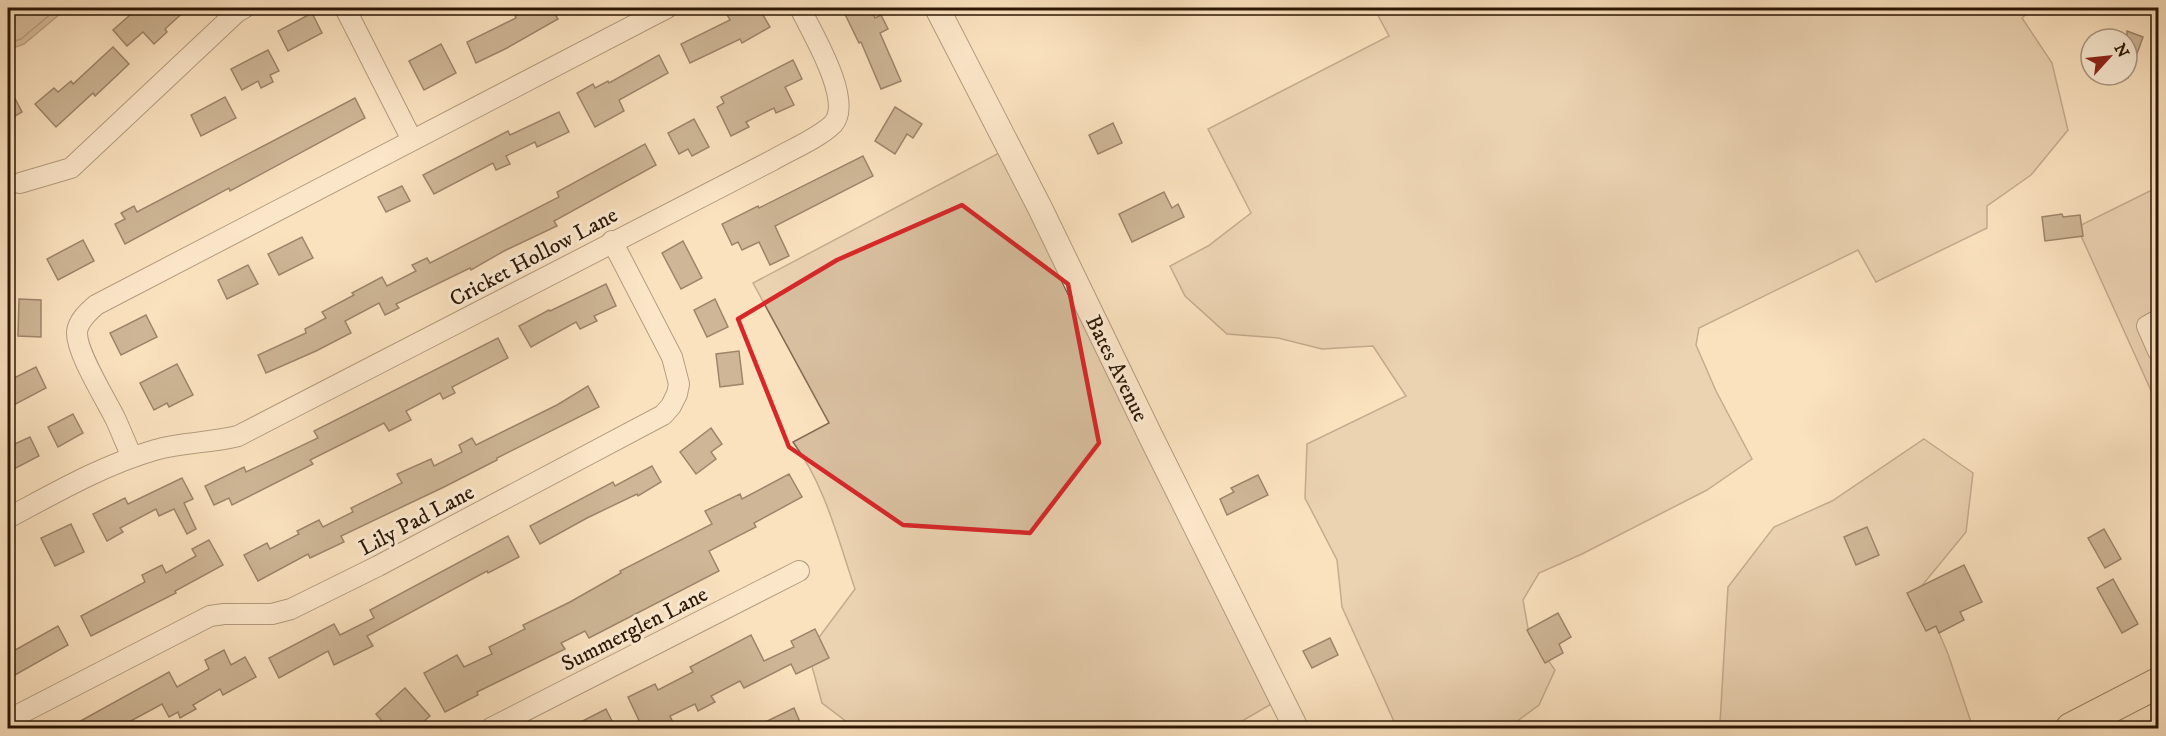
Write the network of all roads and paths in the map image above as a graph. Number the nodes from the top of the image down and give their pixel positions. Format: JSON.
{"nodes":[{"id":1,"x":244,"y":8,"type":"edge"},
{"id":2,"x":345,"y":8,"type":"edge"},
{"id":3,"x":667,"y":8,"type":"edge"},
{"id":4,"x":800,"y":8,"type":"edge"},
{"id":5,"x":937,"y":8,"type":"edge"},
{"id":6,"x":412,"y":140,"type":"junction"},
{"id":7,"x":20,"y":183,"type":"dead end"},
{"id":8,"x":612,"y":242,"type":"junction"},
{"id":9,"x":2158,"y":321,"type":"edge"},
{"id":10,"x":2158,"y":351,"type":"edge"},
{"id":11,"x":132,"y":457,"type":"junction"},
{"id":12,"x":8,"y":518,"type":"edge"},
{"id":13,"x":799,"y":571,"type":"dead end"},
{"id":14,"x":2158,"y":683,"type":"edge"},
{"id":15,"x":8,"y":718,"type":"edge"},
{"id":16,"x":491,"y":729,"type":"edge"},
{"id":17,"x":1296,"y":729,"type":"edge"},
{"id":18,"x":2071,"y":729,"type":"edge"}],
"edges":[{"from":1,"to":7,"type":"street"},
{"from":2,"to":6,"type":"street"},
{"from":3,"to":6,"type":"street"},
{"from":4,"to":8,"type":"street","name":"Cricket Hollow Lane"},
{"from":5,"to":17,"type":"street","name":"Bates Avenue"},
{"from":6,"to":11,"type":"street"},
{"from":8,"to":11,"type":"street","name":"Cricket Hollow Lane"},
{"from":8,"to":15,"type":"street","name":"Lily Pad Lane"},
{"from":9,"to":10,"type":"street"},
{"from":11,"to":12,"type":"street","name":"Cricket Hollow Lane"},
{"from":13,"to":16,"type":"street","name":"Summerglen Lane"},
{"from":14,"to":18,"type":"main road"}]}
